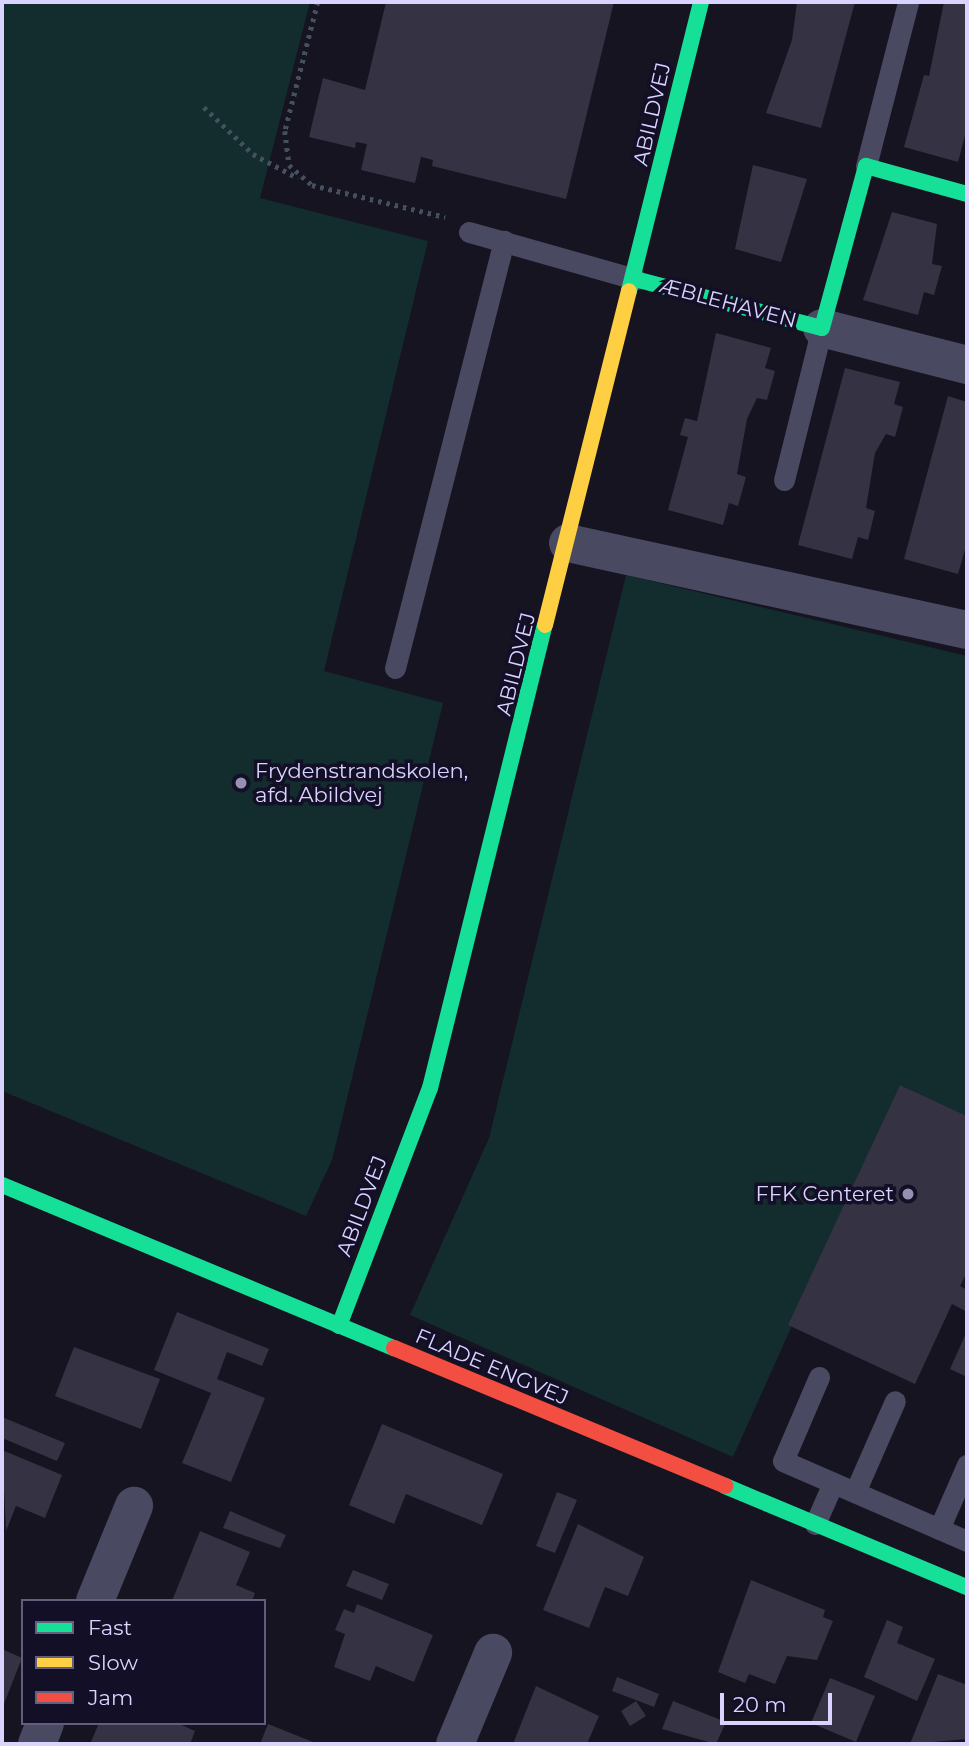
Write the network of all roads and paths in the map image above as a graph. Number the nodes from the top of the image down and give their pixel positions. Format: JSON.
{"nodes":[{"id":1,"x":318,"y":2,"type":"edge"},
{"id":2,"x":701,"y":2,"type":"edge"},
{"id":3,"x":908,"y":2,"type":"edge"},
{"id":4,"x":204,"y":107,"type":"dead end"},
{"id":5,"x":866,"y":166,"type":"junction"},
{"id":6,"x":299,"y":179,"type":"junction"},
{"id":7,"x":967,"y":194,"type":"edge"},
{"id":8,"x":468,"y":232,"type":"joint"},
{"id":9,"x":504,"y":241,"type":"junction"},
{"id":10,"x":635,"y":279,"type":"junction"},
{"id":11,"x":822,"y":328,"type":"junction"},
{"id":12,"x":967,"y":365,"type":"edge"},
{"id":13,"x":784,"y":481,"type":"dead end"},
{"id":14,"x":568,"y":543,"type":"junction"},
{"id":15,"x":967,"y":630,"type":"edge"},
{"id":16,"x":395,"y":668,"type":"dead end"},
{"id":17,"x":2,"y":1185,"type":"edge"},
{"id":18,"x":339,"y":1326,"type":"junction"},
{"id":19,"x":819,"y":1377,"type":"dead end"},
{"id":20,"x":895,"y":1401,"type":"dead end"},
{"id":21,"x":967,"y":1465,"type":"edge"},
{"id":22,"x":832,"y":1483,"type":"junction"},
{"id":23,"x":855,"y":1492,"type":"junction"},
{"id":24,"x":134,"y":1506,"type":"dead end"},
{"id":25,"x":815,"y":1524,"type":"junction"},
{"id":26,"x":940,"y":1529,"type":"junction"},
{"id":27,"x":967,"y":1541,"type":"edge"},
{"id":28,"x":967,"y":1587,"type":"edge"},
{"id":29,"x":97,"y":1599,"type":"edge"},
{"id":30,"x":493,"y":1653,"type":"dead end"},
{"id":31,"x":44,"y":1725,"type":"edge"},
{"id":32,"x":37,"y":1744,"type":"edge"},
{"id":33,"x":455,"y":1744,"type":"edge"}],
"edges":[{"from":1,"to":6,"type":"path"},
{"from":2,"to":10,"type":"street","name":"ABILDVEJ"},
{"from":3,"to":5,"type":"lane","name":"ÆBLEHAVEN"},
{"from":4,"to":6,"type":"path"},
{"from":5,"to":7,"type":"street"},
{"from":5,"to":11,"type":"street","name":"ÆBLEHAVEN"},
{"from":6,"to":8,"type":"path"},
{"from":8,"to":9,"type":"lane"},
{"from":9,"to":10,"type":"lane"},
{"from":9,"to":16,"type":"lane"},
{"from":10,"to":11,"type":"street","name":"ÆBLEHAVEN"},
{"from":10,"to":14,"type":"street","name":"ABILDVEJ"},
{"from":11,"to":12,"type":"street","name":"ÆBLEHAVEN"},
{"from":11,"to":13,"type":"lane","name":"ÆBLEHAVEN"},
{"from":14,"to":15,"type":"street"},
{"from":14,"to":18,"type":"street","name":"ABILDVEJ"},
{"from":17,"to":18,"type":"street","name":"FLADE ENGVEJ"},
{"from":18,"to":25,"type":"street","name":"FLADE ENGVEJ"},
{"from":19,"to":22,"type":"lane"},
{"from":20,"to":23,"type":"lane"},
{"from":21,"to":26,"type":"lane"},
{"from":22,"to":23,"type":"lane"},
{"from":22,"to":25,"type":"lane"},
{"from":23,"to":26,"type":"lane"},
{"from":24,"to":29,"type":"street"},
{"from":25,"to":28,"type":"street","name":"FLADE ENGVEJ"},
{"from":26,"to":27,"type":"lane"},
{"from":30,"to":33,"type":"street"},
{"from":31,"to":32,"type":"street"}]}
